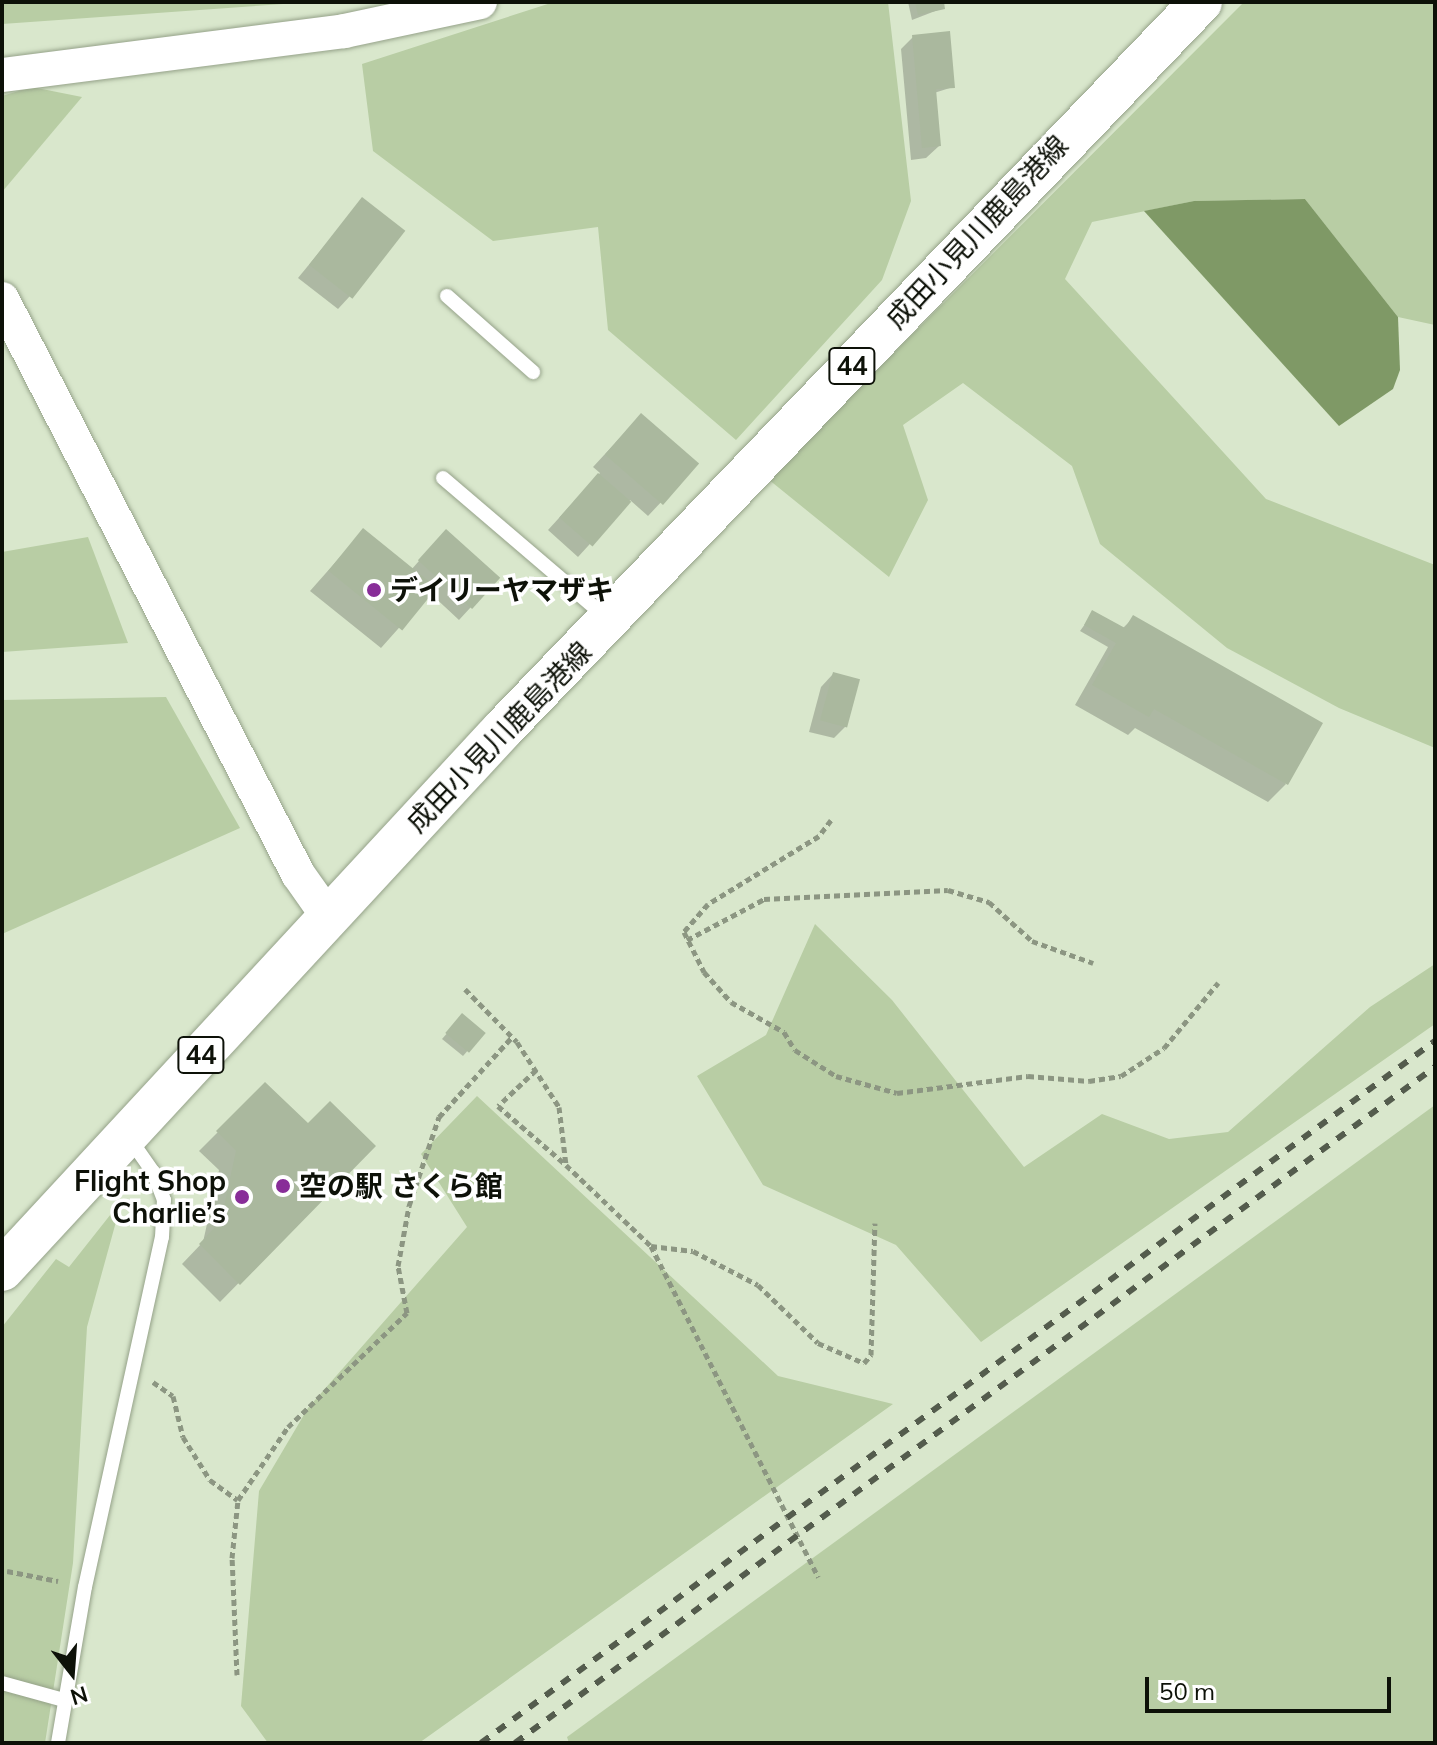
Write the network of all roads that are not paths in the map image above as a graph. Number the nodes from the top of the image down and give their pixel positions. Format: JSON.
{"nodes":[{"id":1,"x":480,"y":2,"type":"edge"},
{"id":2,"x":1201,"y":2,"type":"edge"},
{"id":3,"x":2,"y":75,"type":"edge"},
{"id":4,"x":447,"y":296,"type":"dead end"},
{"id":5,"x":2,"y":299,"type":"edge"},
{"id":6,"x":533,"y":372,"type":"dead end"},
{"id":7,"x":443,"y":478,"type":"dead end"},
{"id":8,"x":611,"y":621,"type":"junction"},
{"id":9,"x":329,"y":918,"type":"junction"},
{"id":10,"x":127,"y":1135,"type":"junction"},
{"id":11,"x":2,"y":1270,"type":"edge"},
{"id":12,"x":2,"y":1683,"type":"edge"},
{"id":13,"x":64,"y":1700,"type":"junction"},
{"id":14,"x":58,"y":1743,"type":"edge"}],
"edges":[{"from":1,"to":3,"type":"street"},
{"from":2,"to":8,"type":"main road","name":"成田小見川鹿島港線","number":"44"},
{"from":4,"to":6,"type":"lane"},
{"from":5,"to":9,"type":"street"},
{"from":7,"to":8,"type":"lane"},
{"from":8,"to":9,"type":"main road","name":"成田小見川鹿島港線","number":"44"},
{"from":9,"to":10,"type":"main road","name":"成田小見川鹿島港線","number":"44"},
{"from":10,"to":11,"type":"main road","name":"成田小見川鹿島港線","number":"44"},
{"from":10,"to":13,"type":"lane"},
{"from":12,"to":13,"type":"lane"},
{"from":13,"to":14,"type":"lane"}]}
